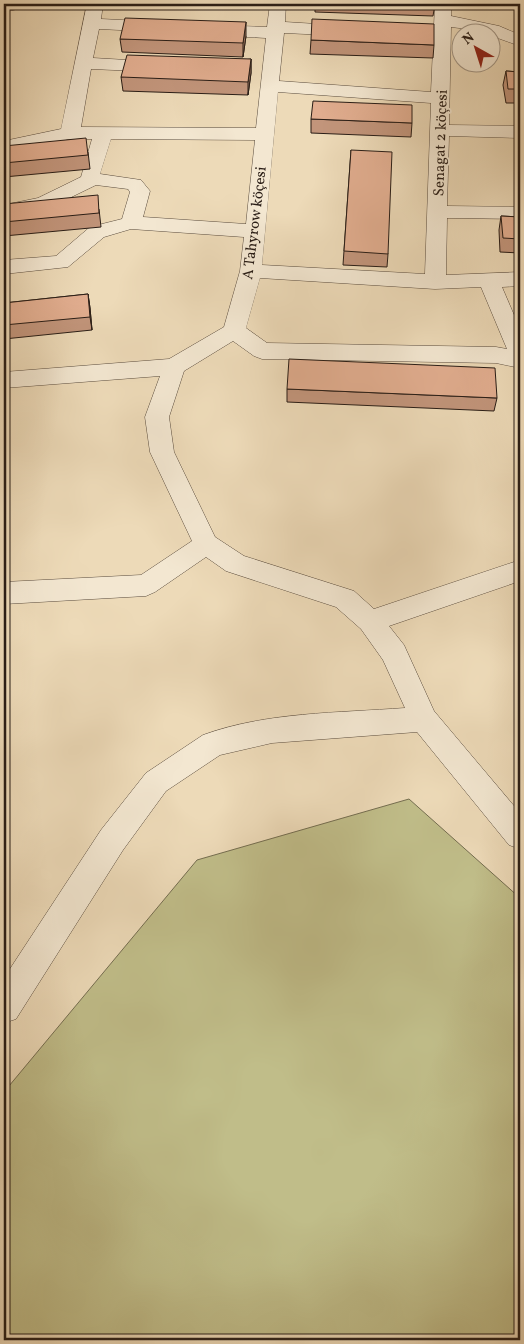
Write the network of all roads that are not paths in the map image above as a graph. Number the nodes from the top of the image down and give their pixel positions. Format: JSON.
{"nodes":[{"id":1,"x":16,"y":4,"type":"edge"},
{"id":2,"x":94,"y":4,"type":"edge"},
{"id":3,"x":278,"y":4,"type":"edge"},
{"id":4,"x":4,"y":6,"type":"edge"},
{"id":5,"x":443,"y":20,"type":"edge"},
{"id":6,"x":91,"y":24,"type":"junction"},
{"id":7,"x":178,"y":28,"type":"edge"},
{"id":8,"x":198,"y":29,"type":"edge"},
{"id":9,"x":275,"y":30,"type":"junction"},
{"id":10,"x":364,"y":32,"type":"edge"},
{"id":11,"x":424,"y":35,"type":"edge"},
{"id":12,"x":520,"y":40,"type":"edge"},
{"id":13,"x":82,"y":63,"type":"junction"},
{"id":14,"x":182,"y":68,"type":"edge"},
{"id":15,"x":264,"y":76,"type":"junction"},
{"id":16,"x":441,"y":98,"type":"junction"},
{"id":17,"x":440,"y":130,"type":"junction"},
{"id":18,"x":520,"y":132,"type":"edge"},
{"id":19,"x":70,"y":133,"type":"junction"},
{"id":20,"x":103,"y":133,"type":"junction"},
{"id":21,"x":264,"y":134,"type":"junction"},
{"id":22,"x":4,"y":147,"type":"edge"},
{"id":23,"x":93,"y":179,"type":"junction"},
{"id":24,"x":4,"y":211,"type":"edge"},
{"id":25,"x":437,"y":212,"type":"junction"},
{"id":26,"x":520,"y":213,"type":"edge"},
{"id":27,"x":131,"y":223,"type":"junction"},
{"id":28,"x":255,"y":231,"type":"junction"},
{"id":29,"x":4,"y":267,"type":"edge"},
{"id":30,"x":251,"y":270,"type":"junction"},
{"id":31,"x":488,"y":279,"type":"junction"},
{"id":32,"x":520,"y":279,"type":"edge"},
{"id":33,"x":434,"y":282,"type":"junction"},
{"id":34,"x":234,"y":331,"type":"junction"},
{"id":35,"x":520,"y":354,"type":"edge"},
{"id":36,"x":520,"y":360,"type":"edge"},
{"id":37,"x":174,"y":367,"type":"junction"},
{"id":38,"x":4,"y":380,"type":"edge"},
{"id":39,"x":206,"y":544,"type":"junction"},
{"id":40,"x":520,"y":570,"type":"edge"},
{"id":41,"x":6,"y":595,"type":"edge"},
{"id":42,"x":370,"y":621,"type":"junction"},
{"id":43,"x":424,"y":719,"type":"junction"},
{"id":44,"x":520,"y":835,"type":"edge"},
{"id":45,"x":4,"y":1007,"type":"edge"}],
"edges":[{"from":1,"to":4,"type":"street"},
{"from":2,"to":6,"type":"street"},
{"from":3,"to":9,"type":"street","name":"A Tahyrow köçesi"},
{"from":5,"to":11,"type":"street"},
{"from":5,"to":12,"type":"street"},
{"from":5,"to":16,"type":"street","name":"Senagat 2 köçesi"},
{"from":6,"to":7,"type":"street"},
{"from":6,"to":13,"type":"street"},
{"from":8,"to":9,"type":"street"},
{"from":9,"to":10,"type":"street"},
{"from":9,"to":15,"type":"street","name":"A Tahyrow köçesi"},
{"from":13,"to":14,"type":"street"},
{"from":13,"to":19,"type":"street"},
{"from":15,"to":16,"type":"street"},
{"from":15,"to":21,"type":"street","name":"A Tahyrow köçesi"},
{"from":16,"to":17,"type":"street","name":"Senagat 2 köçesi"},
{"from":17,"to":18,"type":"street"},
{"from":17,"to":25,"type":"street","name":"Senagat 2 köçesi"},
{"from":19,"to":20,"type":"street"},
{"from":19,"to":22,"type":"street"},
{"from":20,"to":21,"type":"street"},
{"from":20,"to":23,"type":"street"},
{"from":21,"to":28,"type":"street","name":"A Tahyrow köçesi"},
{"from":23,"to":24,"type":"street"},
{"from":23,"to":27,"type":"street"},
{"from":25,"to":26,"type":"street"},
{"from":25,"to":33,"type":"street","name":"Senagat 2 köçesi"},
{"from":27,"to":28,"type":"street"},
{"from":27,"to":29,"type":"street"},
{"from":28,"to":30,"type":"street","name":"A Tahyrow köçesi"},
{"from":30,"to":33,"type":"street"},
{"from":30,"to":34,"type":"street","name":"A Tahyrow köçesi"},
{"from":31,"to":32,"type":"street"},
{"from":31,"to":33,"type":"street"},
{"from":31,"to":35,"type":"street"},
{"from":34,"to":36,"type":"street"},
{"from":34,"to":37,"type":"street"},
{"from":37,"to":38,"type":"street"},
{"from":37,"to":39,"type":"street"},
{"from":39,"to":41,"type":"street"},
{"from":39,"to":42,"type":"street"},
{"from":40,"to":42,"type":"street"},
{"from":42,"to":43,"type":"street"},
{"from":43,"to":44,"type":"street"},
{"from":43,"to":45,"type":"street"}]}
